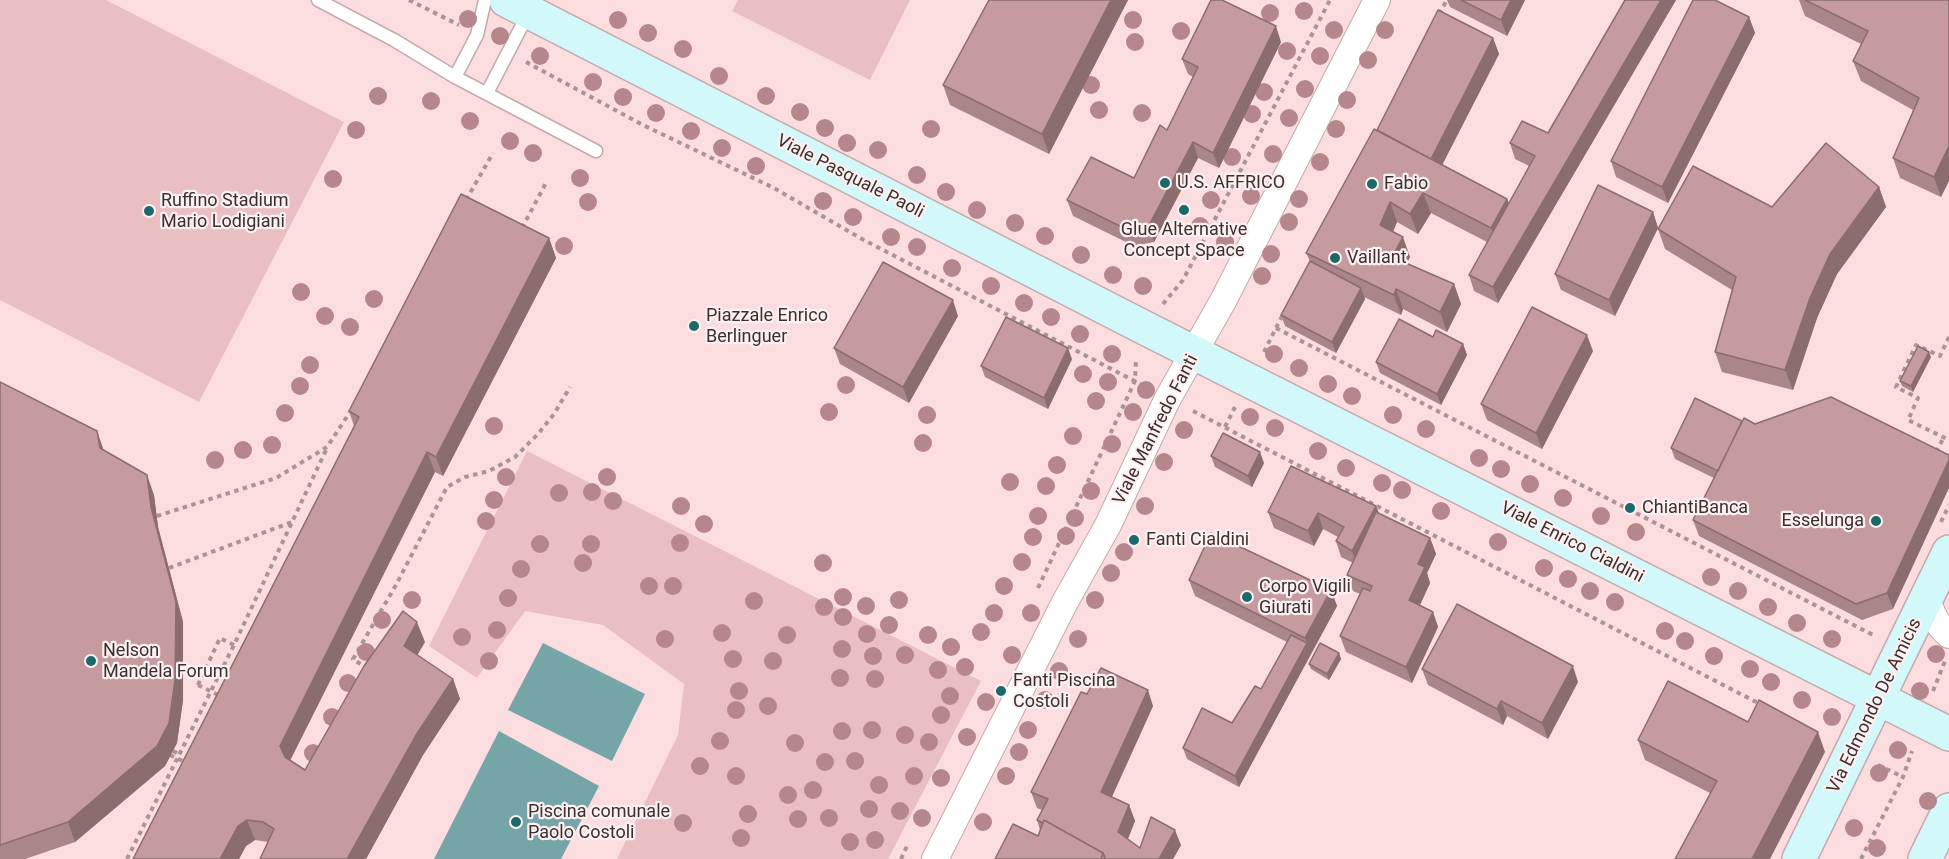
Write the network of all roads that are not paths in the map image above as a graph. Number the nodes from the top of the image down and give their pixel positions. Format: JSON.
{"nodes":[{"id":1,"x":318,"y":0,"type":"edge"},
{"id":2,"x":484,"y":0,"type":"edge"},
{"id":3,"x":1377,"y":0,"type":"edge"},
{"id":4,"x":518,"y":6,"type":"edge"},
{"id":5,"x":455,"y":77,"type":"junction"},
{"id":6,"x":487,"y":93,"type":"junction"},
{"id":7,"x":597,"y":151,"type":"dead end"},
{"id":8,"x":1195,"y":352,"type":"junction"},
{"id":9,"x":1944,"y":539,"type":"edge"},
{"id":10,"x":1927,"y":600,"type":"junction"},
{"id":11,"x":1949,"y":635,"type":"edge"},
{"id":12,"x":1879,"y":698,"type":"junction"},
{"id":13,"x":1936,"y":728,"type":"edge"},
{"id":14,"x":1949,"y":810,"type":"edge"},
{"id":15,"x":934,"y":859,"type":"edge"},
{"id":16,"x":1799,"y":859,"type":"edge"},
{"id":17,"x":1925,"y":859,"type":"edge"}],
"edges":[{"from":1,"to":5,"type":"lane"},
{"from":2,"to":5,"type":"lane"},
{"from":3,"to":8,"type":"street","name":"Viale Manfredo Fanti"},
{"from":4,"to":6,"type":"lane"},
{"from":4,"to":8,"type":"street","name":"Viale Pasquale Paoli"},
{"from":5,"to":6,"type":"lane"},
{"from":6,"to":7,"type":"lane"},
{"from":8,"to":12,"type":"street","name":"Viale Enrico Cialdini"},
{"from":8,"to":15,"type":"street","name":"Viale Manfredo Fanti"},
{"from":9,"to":10,"type":"street","name":"Via Edmondo De Amicis"},
{"from":10,"to":11,"type":"street"},
{"from":10,"to":12,"type":"street","name":"Via Edmondo De Amicis"},
{"from":12,"to":13,"type":"street","name":"Viale Enrico Cialdini"},
{"from":12,"to":16,"type":"street","name":"Via Edmondo De Amicis"},
{"from":14,"to":17,"type":"street"}]}
